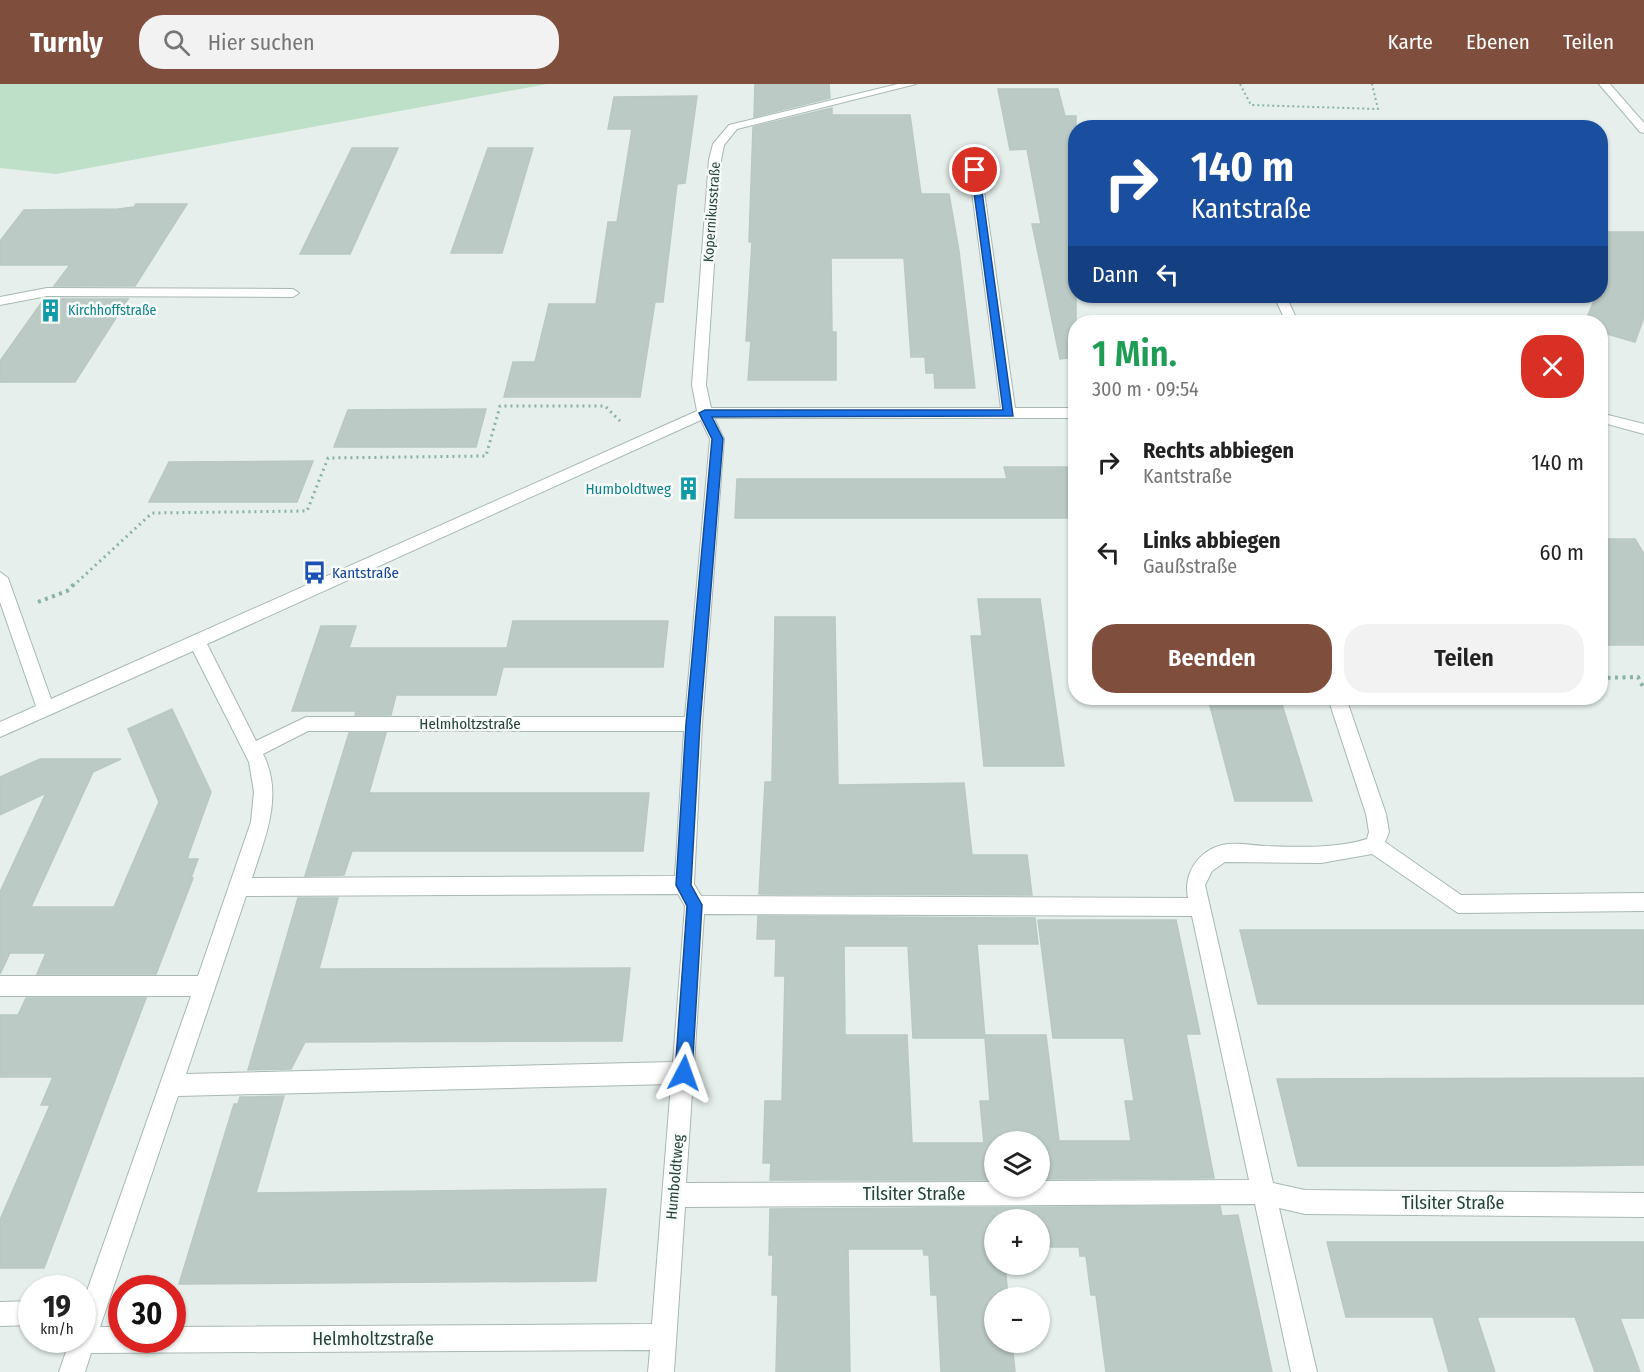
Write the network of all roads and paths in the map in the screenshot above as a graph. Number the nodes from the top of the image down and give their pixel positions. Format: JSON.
{"nodes":[{"id":1,"x":911,"y":84,"type":"edge"},
{"id":2,"x":1240,"y":84,"type":"edge"},
{"id":3,"x":1372,"y":84,"type":"edge"},
{"id":4,"x":1604,"y":84,"type":"edge"},
{"id":5,"x":1644,"y":130,"type":"edge"},
{"id":6,"x":975,"y":170,"type":"dead end"},
{"id":7,"x":293,"y":293,"type":"dead end"},
{"id":8,"x":0,"y":301,"type":"edge"},
{"id":9,"x":705,"y":413,"type":"junction"},
{"id":10,"x":1009,"y":413,"type":"junction"},
{"id":11,"x":1068,"y":413,"type":"edge"},
{"id":12,"x":1608,"y":419,"type":"edge"},
{"id":13,"x":1644,"y":429,"type":"edge"},
{"id":14,"x":641,"y":441,"type":"junction"},
{"id":15,"x":0,"y":578,"type":"edge"},
{"id":16,"x":12,"y":612,"type":"junction"},
{"id":17,"x":196,"y":640,"type":"junction"},
{"id":18,"x":1608,"y":678,"type":"edge"},
{"id":19,"x":1644,"y":689,"type":"edge"},
{"id":20,"x":1339,"y":705,"type":"edge"},
{"id":21,"x":46,"y":710,"type":"junction"},
{"id":22,"x":693,"y":724,"type":"junction"},
{"id":23,"x":0,"y":730,"type":"edge"},
{"id":24,"x":253,"y":751,"type":"junction"},
{"id":25,"x":1374,"y":845,"type":"junction"},
{"id":26,"x":684,"y":885,"type":"junction"},
{"id":27,"x":239,"y":887,"type":"junction"},
{"id":28,"x":1644,"y":902,"type":"edge"},
{"id":29,"x":695,"y":905,"type":"junction"},
{"id":30,"x":1199,"y":907,"type":"junction"},
{"id":31,"x":0,"y":986,"type":"edge"},
{"id":32,"x":205,"y":986,"type":"junction"},
{"id":33,"x":684,"y":1073,"type":"junction"},
{"id":34,"x":170,"y":1085,"type":"junction"},
{"id":35,"x":1262,"y":1192,"type":"junction"},
{"id":36,"x":674,"y":1195,"type":"junction"},
{"id":37,"x":1644,"y":1204,"type":"edge"},
{"id":38,"x":96,"y":1288,"type":"edge"},
{"id":39,"x":18,"y":1313,"type":"edge"},
{"id":40,"x":0,"y":1314,"type":"edge"},
{"id":41,"x":663,"y":1337,"type":"junction"},
{"id":42,"x":96,"y":1340,"type":"edge"},
{"id":43,"x":78,"y":1353,"type":"edge"},
{"id":44,"x":72,"y":1372,"type":"edge"},
{"id":45,"x":661,"y":1372,"type":"edge"},
{"id":46,"x":1304,"y":1372,"type":"edge"}],
"edges":[{"from":1,"to":9,"type":"street","name":"Kopernikusstraße"},
{"from":2,"to":3,"type":"path"},
{"from":4,"to":5,"type":"street"},
{"from":6,"to":10,"type":"street"},
{"from":7,"to":8,"type":"street"},
{"from":9,"to":10,"type":"street"},
{"from":9,"to":14,"type":"street"},
{"from":9,"to":22,"type":"street"},
{"from":10,"to":11,"type":"street"},
{"from":12,"to":13,"type":"street"},
{"from":14,"to":16,"type":"path"},
{"from":14,"to":17,"type":"street"},
{"from":15,"to":16,"type":"street"},
{"from":16,"to":21,"type":"street"},
{"from":17,"to":21,"type":"street"},
{"from":17,"to":24,"type":"street"},
{"from":18,"to":19,"type":"path"},
{"from":20,"to":25,"type":"street"},
{"from":21,"to":23,"type":"street"},
{"from":22,"to":24,"type":"street","name":"Helmholtzstraße"},
{"from":22,"to":26,"type":"street"},
{"from":24,"to":27,"type":"street"},
{"from":25,"to":28,"type":"street"},
{"from":25,"to":30,"type":"street"},
{"from":26,"to":27,"type":"street"},
{"from":26,"to":29,"type":"street"},
{"from":27,"to":32,"type":"street"},
{"from":29,"to":30,"type":"street"},
{"from":29,"to":33,"type":"street","name":"Humboldtweg"},
{"from":30,"to":35,"type":"street"},
{"from":31,"to":32,"type":"street"},
{"from":32,"to":34,"type":"street"},
{"from":33,"to":34,"type":"street"},
{"from":33,"to":36,"type":"street","name":"Humboldtweg"},
{"from":34,"to":38,"type":"street"},
{"from":35,"to":36,"type":"street","name":"Tilsiter Straße"},
{"from":35,"to":37,"type":"street","name":"Tilsiter Straße"},
{"from":35,"to":46,"type":"street"},
{"from":36,"to":41,"type":"street","name":"Humboldtweg"},
{"from":39,"to":40,"type":"street"},
{"from":41,"to":42,"type":"street","name":"Helmholtzstraße"},
{"from":41,"to":45,"type":"street","name":"Humboldtweg"},
{"from":43,"to":44,"type":"street"}]}
